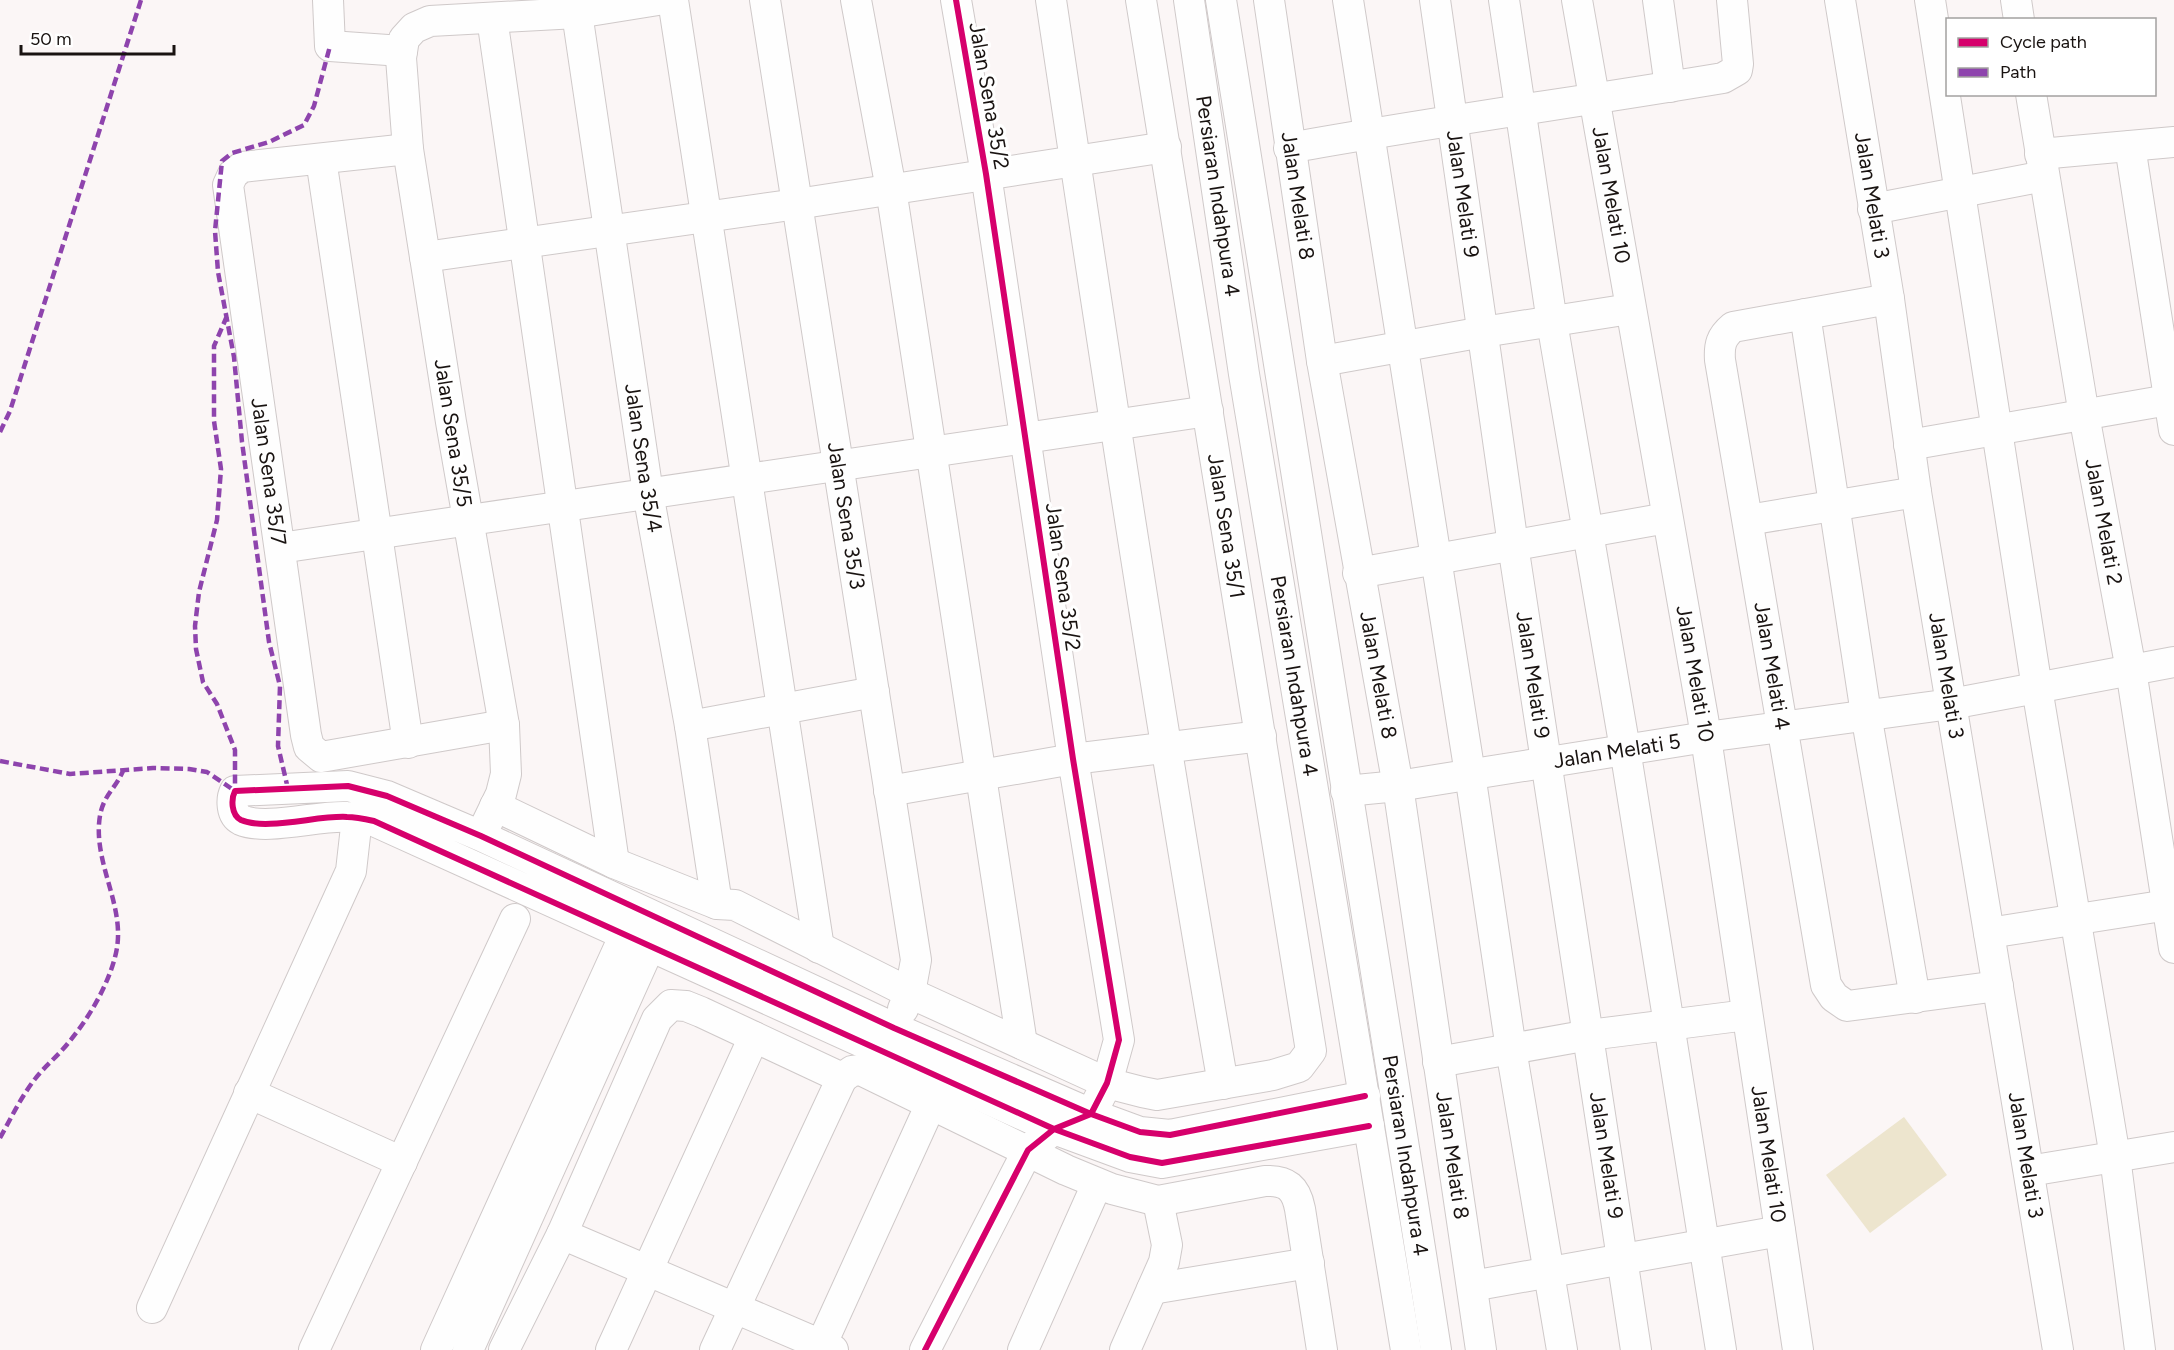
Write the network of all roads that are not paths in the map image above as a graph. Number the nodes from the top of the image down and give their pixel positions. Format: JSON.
{"nodes":[{"id":1,"x":328,"y":0,"type":"edge"},
{"id":2,"x":658,"y":0,"type":"edge"},
{"id":3,"x":673,"y":0,"type":"edge"},
{"id":4,"x":765,"y":0,"type":"edge"},
{"id":5,"x":856,"y":0,"type":"edge"},
{"id":6,"x":956,"y":0,"type":"edge"},
{"id":7,"x":1051,"y":0,"type":"edge"},
{"id":8,"x":1142,"y":0,"type":"edge"},
{"id":9,"x":1189,"y":0,"type":"edge"},
{"id":10,"x":1221,"y":0,"type":"edge"},
{"id":11,"x":1269,"y":0,"type":"edge"},
{"id":12,"x":1348,"y":0,"type":"edge"},
{"id":13,"x":1435,"y":0,"type":"edge"},
{"id":14,"x":1504,"y":0,"type":"edge"},
{"id":15,"x":1577,"y":0,"type":"edge"},
{"id":16,"x":1658,"y":0,"type":"edge"},
{"id":17,"x":1732,"y":0,"type":"edge"},
{"id":18,"x":1840,"y":0,"type":"edge"},
{"id":19,"x":1930,"y":0,"type":"edge"},
{"id":20,"x":2016,"y":0,"type":"edge"},
{"id":21,"x":577,"y":13,"type":"junction"},
{"id":22,"x":492,"y":18,"type":"junction"},
{"id":23,"x":2019,"y":18,"type":"edge"},
{"id":24,"x":408,"y":40,"type":"junction"},
{"id":25,"x":1670,"y":87,"type":"junction"},
{"id":26,"x":2031,"y":96,"type":"edge"},
{"id":27,"x":1593,"y":100,"type":"junction"},
{"id":28,"x":1521,"y":110,"type":"junction"},
{"id":29,"x":1452,"y":119,"type":"junction"},
{"id":30,"x":1368,"y":134,"type":"junction"},
{"id":31,"x":2174,"y":142,"type":"edge"},
{"id":32,"x":2130,"y":146,"type":"junction"},
{"id":33,"x":1166,"y":147,"type":"junction"},
{"id":34,"x":1289,"y":148,"type":"junction"},
{"id":35,"x":408,"y":149,"type":"junction"},
{"id":36,"x":321,"y":159,"type":"junction"},
{"id":37,"x":1074,"y":159,"type":"junction"},
{"id":38,"x":2042,"y":165,"type":"junction"},
{"id":39,"x":986,"y":174,"type":"junction"},
{"id":40,"x":891,"y":189,"type":"junction"},
{"id":41,"x":1961,"y":192,"type":"junction"},
{"id":42,"x":797,"y":204,"type":"junction"},
{"id":43,"x":1873,"y":209,"type":"junction"},
{"id":44,"x":707,"y":217,"type":"junction"},
{"id":45,"x":611,"y":230,"type":"junction"},
{"id":46,"x":524,"y":243,"type":"junction"},
{"id":47,"x":425,"y":256,"type":"junction"},
{"id":48,"x":1889,"y":299,"type":"junction"},
{"id":49,"x":1630,"y":309,"type":"junction"},
{"id":50,"x":1805,"y":315,"type":"junction"},
{"id":51,"x":1552,"y":322,"type":"junction"},
{"id":52,"x":1483,"y":332,"type":"junction"},
{"id":53,"x":1401,"y":347,"type":"junction"},
{"id":54,"x":1323,"y":362,"type":"junction"},
{"id":55,"x":2172,"y":399,"type":"edge"},
{"id":56,"x":1208,"y":411,"type":"junction"},
{"id":57,"x":2084,"y":415,"type":"junction"},
{"id":58,"x":1113,"y":425,"type":"junction"},
{"id":59,"x":2174,"y":430,"type":"edge"},
{"id":60,"x":1997,"y":431,"type":"junction"},
{"id":61,"x":1026,"y":437,"type":"junction"},
{"id":62,"x":1909,"y":445,"type":"junction"},
{"id":63,"x":932,"y":451,"type":"junction"},
{"id":64,"x":838,"y":465,"type":"junction"},
{"id":65,"x":748,"y":479,"type":"junction"},
{"id":66,"x":1916,"y":492,"type":"junction"},
{"id":67,"x":648,"y":493,"type":"junction"},
{"id":68,"x":562,"y":506,"type":"junction"},
{"id":69,"x":1835,"y":506,"type":"junction"},
{"id":70,"x":1667,"y":518,"type":"junction"},
{"id":71,"x":466,"y":520,"type":"junction"},
{"id":72,"x":1748,"y":520,"type":"junction"},
{"id":73,"x":1587,"y":532,"type":"junction"},
{"id":74,"x":376,"y":534,"type":"junction"},
{"id":75,"x":1513,"y":545,"type":"junction"},
{"id":76,"x":280,"y":548,"type":"junction"},
{"id":77,"x":1434,"y":559,"type":"junction"},
{"id":78,"x":1358,"y":573,"type":"junction"},
{"id":79,"x":2174,"y":662,"type":"edge"},
{"id":80,"x":2131,"y":670,"type":"junction"},
{"id":81,"x":2037,"y":688,"type":"junction"},
{"id":82,"x":874,"y":692,"type":"junction"},
{"id":83,"x":1951,"y":704,"type":"junction"},
{"id":84,"x":783,"y":709,"type":"junction"},
{"id":85,"x":1866,"y":714,"type":"junction"},
{"id":86,"x":504,"y":725,"type":"junction"},
{"id":87,"x":690,"y":726,"type":"junction"},
{"id":88,"x":1783,"y":726,"type":"junction"},
{"id":89,"x":1261,"y":736,"type":"junction"},
{"id":90,"x":1706,"y":737,"type":"junction"},
{"id":91,"x":408,"y":743,"type":"junction"},
{"id":92,"x":1164,"y":748,"type":"junction"},
{"id":93,"x":1626,"y":749,"type":"junction"},
{"id":94,"x":1073,"y":759,"type":"junction"},
{"id":95,"x":1549,"y":763,"type":"junction"},
{"id":96,"x":1470,"y":774,"type":"junction"},
{"id":97,"x":982,"y":775,"type":"junction"},
{"id":98,"x":1398,"y":786,"type":"junction"},
{"id":99,"x":889,"y":790,"type":"junction"},
{"id":100,"x":1346,"y":791,"type":"junction"},
{"id":101,"x":495,"y":806,"type":"junction"},
{"id":102,"x":357,"y":818,"type":"junction"},
{"id":103,"x":481,"y":836,"type":"junction"},
{"id":104,"x":614,"y":863,"type":"junction"},
{"id":105,"x":717,"y":904,"type":"junction"},
{"id":106,"x":2171,"y":904,"type":"edge"},
{"id":107,"x":649,"y":914,"type":"junction"},
{"id":108,"x":2075,"y":918,"type":"junction"},
{"id":109,"x":515,"y":919,"type":"dead end"},
{"id":110,"x":1989,"y":933,"type":"junction"},
{"id":111,"x":637,"y":941,"type":"junction"},
{"id":112,"x":819,"y":948,"type":"junction"},
{"id":113,"x":2174,"y":948,"type":"edge"},
{"id":114,"x":1998,"y":986,"type":"junction"},
{"id":115,"x":910,"y":993,"type":"junction"},
{"id":116,"x":1915,"y":998,"type":"junction"},
{"id":117,"x":1747,"y":1015,"type":"junction"},
{"id":118,"x":1667,"y":1024,"type":"junction"},
{"id":119,"x":894,"y":1028,"type":"junction"},
{"id":120,"x":1589,"y":1035,"type":"junction"},
{"id":121,"x":754,"y":1037,"type":"junction"},
{"id":122,"x":1022,"y":1044,"type":"junction"},
{"id":123,"x":1511,"y":1049,"type":"junction"},
{"id":124,"x":1438,"y":1062,"type":"junction"},
{"id":125,"x":842,"y":1078,"type":"junction"},
{"id":126,"x":1107,"y":1083,"type":"junction"},
{"id":127,"x":1223,"y":1084,"type":"junction"},
{"id":128,"x":249,"y":1094,"type":"junction"},
{"id":129,"x":1365,"y":1096,"type":"junction"},
{"id":130,"x":931,"y":1104,"type":"junction"},
{"id":131,"x":1091,"y":1114,"type":"junction"},
{"id":132,"x":1369,"y":1126,"type":"junction"},
{"id":133,"x":1054,"y":1130,"type":"junction"},
{"id":134,"x":2174,"y":1147,"type":"edge"},
{"id":135,"x":1028,"y":1150,"type":"junction"},
{"id":136,"x":2115,"y":1157,"type":"junction"},
{"id":137,"x":402,"y":1162,"type":"junction"},
{"id":138,"x":2029,"y":1171,"type":"junction"},
{"id":139,"x":1096,"y":1184,"type":"junction"},
{"id":140,"x":1158,"y":1201,"type":"junction"},
{"id":141,"x":1780,"y":1231,"type":"junction"},
{"id":142,"x":562,"y":1234,"type":"junction"},
{"id":143,"x":1703,"y":1245,"type":"junction"},
{"id":144,"x":1624,"y":1260,"type":"junction"},
{"id":145,"x":1309,"y":1263,"type":"junction"},
{"id":146,"x":647,"y":1271,"type":"junction"},
{"id":147,"x":1550,"y":1272,"type":"junction"},
{"id":148,"x":1472,"y":1286,"type":"junction"},
{"id":149,"x":1152,"y":1288,"type":"junction"},
{"id":150,"x":152,"y":1308,"type":"dead end"},
{"id":151,"x":734,"y":1308,"type":"junction"},
{"id":152,"x":824,"y":1348,"type":"edge"},
{"id":153,"x":314,"y":1350,"type":"edge"},
{"id":154,"x":436,"y":1350,"type":"edge"},
{"id":155,"x":468,"y":1350,"type":"edge"},
{"id":156,"x":504,"y":1350,"type":"edge"},
{"id":157,"x":611,"y":1350,"type":"edge"},
{"id":158,"x":715,"y":1350,"type":"edge"},
{"id":159,"x":925,"y":1350,"type":"edge"},
{"id":160,"x":1023,"y":1350,"type":"edge"},
{"id":161,"x":1125,"y":1350,"type":"edge"},
{"id":162,"x":1322,"y":1350,"type":"edge"},
{"id":163,"x":1406,"y":1350,"type":"edge"},
{"id":164,"x":1436,"y":1350,"type":"edge"},
{"id":165,"x":1481,"y":1350,"type":"edge"},
{"id":166,"x":1562,"y":1350,"type":"edge"},
{"id":167,"x":1636,"y":1350,"type":"edge"},
{"id":168,"x":1721,"y":1350,"type":"edge"},
{"id":169,"x":1798,"y":1350,"type":"edge"},
{"id":170,"x":2058,"y":1350,"type":"edge"},
{"id":171,"x":2140,"y":1350,"type":"edge"}],
"edges":[{"from":1,"to":24,"type":"street"},
{"from":2,"to":21,"type":"street"},
{"from":3,"to":44,"type":"street"},
{"from":4,"to":42,"type":"street","name":"Jalan Sena 35/3"},
{"from":5,"to":40,"type":"street"},
{"from":6,"to":39,"type":"street","name":"Jalan Sena 35/2"},
{"from":7,"to":37,"type":"street"},
{"from":8,"to":33,"type":"street","name":"Jalan Sena 35/1"},
{"from":9,"to":129,"type":"street","name":"Persiaran Indahpura 4"},
{"from":10,"to":100,"type":"street","name":"Persiaran Indahpura 4"},
{"from":11,"to":34,"type":"street","name":"Jalan Melati 8"},
{"from":12,"to":30,"type":"street"},
{"from":13,"to":29,"type":"street","name":"Jalan Melati 9"},
{"from":14,"to":28,"type":"street"},
{"from":15,"to":27,"type":"street","name":"Jalan Melati 10"},
{"from":16,"to":25,"type":"street"},
{"from":17,"to":25,"type":"street"},
{"from":18,"to":43,"type":"street","name":"Jalan Melati 3"},
{"from":19,"to":41,"type":"street"},
{"from":20,"to":23,"type":"street"},
{"from":21,"to":22,"type":"street"},
{"from":21,"to":45,"type":"street","name":"Jalan Sena 35/4"},
{"from":22,"to":24,"type":"street"},
{"from":22,"to":46,"type":"street"},
{"from":24,"to":35,"type":"street","name":"Jalan Sena 35/5"},
{"from":25,"to":27,"type":"street"},
{"from":26,"to":38,"type":"street","name":"Jalan Melati 2"},
{"from":27,"to":28,"type":"street"},
{"from":27,"to":49,"type":"street","name":"Jalan Melati 10"},
{"from":28,"to":29,"type":"street"},
{"from":28,"to":51,"type":"street"},
{"from":29,"to":30,"type":"street"},
{"from":29,"to":52,"type":"street","name":"Jalan Melati 9"},
{"from":30,"to":34,"type":"street"},
{"from":30,"to":53,"type":"street"},
{"from":31,"to":32,"type":"street"},
{"from":32,"to":38,"type":"street"},
{"from":32,"to":55,"type":"street"},
{"from":33,"to":37,"type":"street"},
{"from":33,"to":56,"type":"street","name":"Jalan Sena 35/1"},
{"from":34,"to":54,"type":"street","name":"Jalan Melati 8"},
{"from":35,"to":36,"type":"street","name":"Jalan Sena 35/7"},
{"from":35,"to":47,"type":"street","name":"Jalan Sena 35/5"},
{"from":36,"to":74,"type":"street"},
{"from":36,"to":76,"type":"street","name":"Jalan Sena 35/7"},
{"from":37,"to":39,"type":"street"},
{"from":37,"to":58,"type":"street"},
{"from":38,"to":41,"type":"street"},
{"from":38,"to":57,"type":"street","name":"Jalan Melati 2"},
{"from":39,"to":40,"type":"street"},
{"from":39,"to":61,"type":"street","name":"Jalan Sena 35/2"},
{"from":40,"to":42,"type":"street"},
{"from":40,"to":63,"type":"street"},
{"from":41,"to":43,"type":"street"},
{"from":41,"to":60,"type":"street"},
{"from":42,"to":44,"type":"street"},
{"from":42,"to":64,"type":"street","name":"Jalan Sena 35/3"},
{"from":43,"to":48,"type":"street","name":"Jalan Melati 3"},
{"from":44,"to":45,"type":"street"},
{"from":44,"to":65,"type":"street"},
{"from":45,"to":46,"type":"street"},
{"from":45,"to":67,"type":"street","name":"Jalan Sena 35/4"},
{"from":46,"to":47,"type":"street"},
{"from":46,"to":68,"type":"street"},
{"from":47,"to":71,"type":"street","name":"Jalan Sena 35/5"},
{"from":48,"to":50,"type":"street","name":"Jalan Melati 4"},
{"from":48,"to":62,"type":"street","name":"Jalan Melati 3"},
{"from":49,"to":51,"type":"street"},
{"from":49,"to":70,"type":"street","name":"Jalan Melati 10"},
{"from":50,"to":69,"type":"street"},
{"from":50,"to":72,"type":"street","name":"Jalan Melati 4"},
{"from":51,"to":52,"type":"street"},
{"from":51,"to":73,"type":"street"},
{"from":52,"to":53,"type":"street"},
{"from":52,"to":75,"type":"street","name":"Jalan Melati 9"},
{"from":53,"to":54,"type":"street"},
{"from":53,"to":77,"type":"street"},
{"from":54,"to":78,"type":"street","name":"Jalan Melati 8"},
{"from":55,"to":57,"type":"street"},
{"from":55,"to":59,"type":"street"},
{"from":56,"to":58,"type":"street"},
{"from":56,"to":89,"type":"street","name":"Jalan Sena 35/1"},
{"from":57,"to":60,"type":"street"},
{"from":57,"to":80,"type":"street","name":"Jalan Melati 2"},
{"from":58,"to":61,"type":"street"},
{"from":58,"to":92,"type":"street"},
{"from":60,"to":62,"type":"street"},
{"from":60,"to":81,"type":"street"},
{"from":61,"to":63,"type":"street"},
{"from":61,"to":94,"type":"street","name":"Jalan Sena 35/2"},
{"from":62,"to":66,"type":"street","name":"Jalan Melati 3"},
{"from":63,"to":64,"type":"street"},
{"from":63,"to":97,"type":"street"},
{"from":64,"to":65,"type":"street"},
{"from":64,"to":82,"type":"street","name":"Jalan Sena 35/3"},
{"from":65,"to":67,"type":"street"},
{"from":65,"to":84,"type":"street"},
{"from":66,"to":69,"type":"street"},
{"from":66,"to":83,"type":"street","name":"Jalan Melati 3"},
{"from":67,"to":68,"type":"street"},
{"from":67,"to":87,"type":"street","name":"Jalan Sena 35/4"},
{"from":68,"to":71,"type":"street"},
{"from":68,"to":104,"type":"street"},
{"from":69,"to":72,"type":"street"},
{"from":69,"to":85,"type":"street"},
{"from":70,"to":73,"type":"street"},
{"from":70,"to":90,"type":"street","name":"Jalan Melati 10"},
{"from":71,"to":74,"type":"street"},
{"from":71,"to":86,"type":"street","name":"Jalan Sena 35/5"},
{"from":72,"to":88,"type":"street","name":"Jalan Melati 4"},
{"from":73,"to":75,"type":"street"},
{"from":73,"to":93,"type":"street"},
{"from":74,"to":76,"type":"street"},
{"from":74,"to":91,"type":"street"},
{"from":75,"to":77,"type":"street"},
{"from":75,"to":95,"type":"street","name":"Jalan Melati 9"},
{"from":76,"to":91,"type":"street","name":"Jalan Sena 35/7"},
{"from":77,"to":78,"type":"street"},
{"from":77,"to":96,"type":"street"},
{"from":78,"to":98,"type":"street","name":"Jalan Melati 8"},
{"from":79,"to":80,"type":"street","name":"Jalan Melati 5"},
{"from":80,"to":81,"type":"street","name":"Jalan Melati 5"},
{"from":80,"to":106,"type":"street","name":"Jalan Melati 2"},
{"from":81,"to":83,"type":"street","name":"Jalan Melati 5"},
{"from":81,"to":108,"type":"street"},
{"from":82,"to":84,"type":"street"},
{"from":82,"to":99,"type":"street","name":"Jalan Sena 35/3"},
{"from":83,"to":85,"type":"street","name":"Jalan Melati 5"},
{"from":83,"to":110,"type":"street","name":"Jalan Melati 3"},
{"from":84,"to":87,"type":"street"},
{"from":84,"to":112,"type":"street"},
{"from":85,"to":88,"type":"street","name":"Jalan Melati 5"},
{"from":85,"to":116,"type":"street"},
{"from":86,"to":91,"type":"street","name":"Jalan Sena 35/7"},
{"from":86,"to":101,"type":"street","name":"Jalan Sena 35/5"},
{"from":87,"to":105,"type":"street","name":"Jalan Sena 35/4"},
{"from":88,"to":90,"type":"street","name":"Jalan Melati 5"},
{"from":88,"to":116,"type":"street","name":"Jalan Melati 4"},
{"from":89,"to":92,"type":"street"},
{"from":89,"to":127,"type":"street","name":"Jalan Sena 35/1"},
{"from":90,"to":93,"type":"street","name":"Jalan Melati 5"},
{"from":90,"to":117,"type":"street","name":"Jalan Melati 10"},
{"from":92,"to":94,"type":"street"},
{"from":92,"to":127,"type":"street"},
{"from":93,"to":95,"type":"street","name":"Jalan Melati 5"},
{"from":93,"to":118,"type":"street"},
{"from":94,"to":97,"type":"street"},
{"from":94,"to":126,"type":"street","name":"Jalan Sena 35/2"},
{"from":95,"to":96,"type":"street","name":"Jalan Melati 5"},
{"from":95,"to":120,"type":"street","name":"Jalan Melati 9"},
{"from":96,"to":98,"type":"street","name":"Jalan Melati 5"},
{"from":96,"to":123,"type":"street"},
{"from":97,"to":99,"type":"street"},
{"from":97,"to":122,"type":"street"},
{"from":98,"to":100,"type":"street","name":"Jalan Melati 5"},
{"from":98,"to":124,"type":"street","name":"Jalan Melati 8"},
{"from":99,"to":115,"type":"street","name":"Jalan Sena 35/3"},
{"from":100,"to":164,"type":"street","name":"Persiaran Indahpura 4"},
{"from":101,"to":103,"type":"street","name":"Jalan Sena 35/5"},
{"from":101,"to":104,"type":"street"},
{"from":102,"to":103,"type":"street"},
{"from":102,"to":111,"type":"street"},
{"from":102,"to":128,"type":"street"},
{"from":103,"to":107,"type":"street"},
{"from":104,"to":105,"type":"street"},
{"from":105,"to":112,"type":"street"},
{"from":106,"to":108,"type":"street"},
{"from":106,"to":113,"type":"street","name":"Jalan Melati 2"},
{"from":107,"to":111,"type":"street"},
{"from":107,"to":119,"type":"street"},
{"from":108,"to":110,"type":"street"},
{"from":108,"to":136,"type":"street"},
{"from":109,"to":137,"type":"street"},
{"from":110,"to":114,"type":"street","name":"Jalan Melati 3"},
{"from":111,"to":133,"type":"street"},
{"from":111,"to":154,"type":"street"},
{"from":111,"to":155,"type":"street"},
{"from":112,"to":115,"type":"street"},
{"from":114,"to":116,"type":"street","name":"Jalan Melati 4"},
{"from":114,"to":138,"type":"street","name":"Jalan Melati 3"},
{"from":115,"to":119,"type":"street","name":"Jalan Sena 35/3"},
{"from":115,"to":122,"type":"street"},
{"from":117,"to":118,"type":"street"},
{"from":117,"to":141,"type":"street","name":"Jalan Melati 10"},
{"from":118,"to":120,"type":"street"},
{"from":118,"to":143,"type":"street"},
{"from":119,"to":131,"type":"street"},
{"from":120,"to":123,"type":"street"},
{"from":120,"to":144,"type":"street","name":"Jalan Melati 9"},
{"from":121,"to":125,"type":"street"},
{"from":121,"to":142,"type":"street"},
{"from":121,"to":146,"type":"street"},
{"from":122,"to":126,"type":"street"},
{"from":123,"to":124,"type":"street"},
{"from":123,"to":147,"type":"street"},
{"from":124,"to":148,"type":"street","name":"Jalan Melati 8"},
{"from":125,"to":130,"type":"street"},
{"from":125,"to":151,"type":"street"},
{"from":126,"to":127,"type":"street"},
{"from":126,"to":131,"type":"street","name":"Jalan Sena 35/2"},
{"from":128,"to":137,"type":"street"},
{"from":128,"to":150,"type":"street"},
{"from":129,"to":131,"type":"street"},
{"from":129,"to":132,"type":"street","name":"Persiaran Indahpura 4"},
{"from":130,"to":135,"type":"street"},
{"from":130,"to":152,"type":"street"},
{"from":131,"to":133,"type":"street"},
{"from":132,"to":133,"type":"street"},
{"from":132,"to":163,"type":"street","name":"Persiaran Indahpura 4"},
{"from":133,"to":135,"type":"street"},
{"from":134,"to":136,"type":"street"},
{"from":135,"to":139,"type":"street"},
{"from":135,"to":159,"type":"street"},
{"from":136,"to":138,"type":"street"},
{"from":136,"to":171,"type":"street"},
{"from":137,"to":153,"type":"street"},
{"from":138,"to":170,"type":"street","name":"Jalan Melati 3"},
{"from":139,"to":140,"type":"street"},
{"from":139,"to":160,"type":"street"},
{"from":140,"to":145,"type":"street"},
{"from":140,"to":149,"type":"street"},
{"from":141,"to":143,"type":"street"},
{"from":141,"to":169,"type":"street","name":"Jalan Melati 10"},
{"from":142,"to":146,"type":"street"},
{"from":142,"to":156,"type":"street"},
{"from":143,"to":144,"type":"street"},
{"from":143,"to":168,"type":"street"},
{"from":144,"to":147,"type":"street"},
{"from":144,"to":167,"type":"street","name":"Jalan Melati 9"},
{"from":145,"to":149,"type":"street"},
{"from":145,"to":162,"type":"street"},
{"from":146,"to":151,"type":"street"},
{"from":146,"to":157,"type":"street"},
{"from":147,"to":148,"type":"street"},
{"from":147,"to":166,"type":"street"},
{"from":148,"to":165,"type":"street","name":"Jalan Melati 8"},
{"from":149,"to":161,"type":"street"},
{"from":151,"to":152,"type":"street"},
{"from":151,"to":158,"type":"street"}]}
